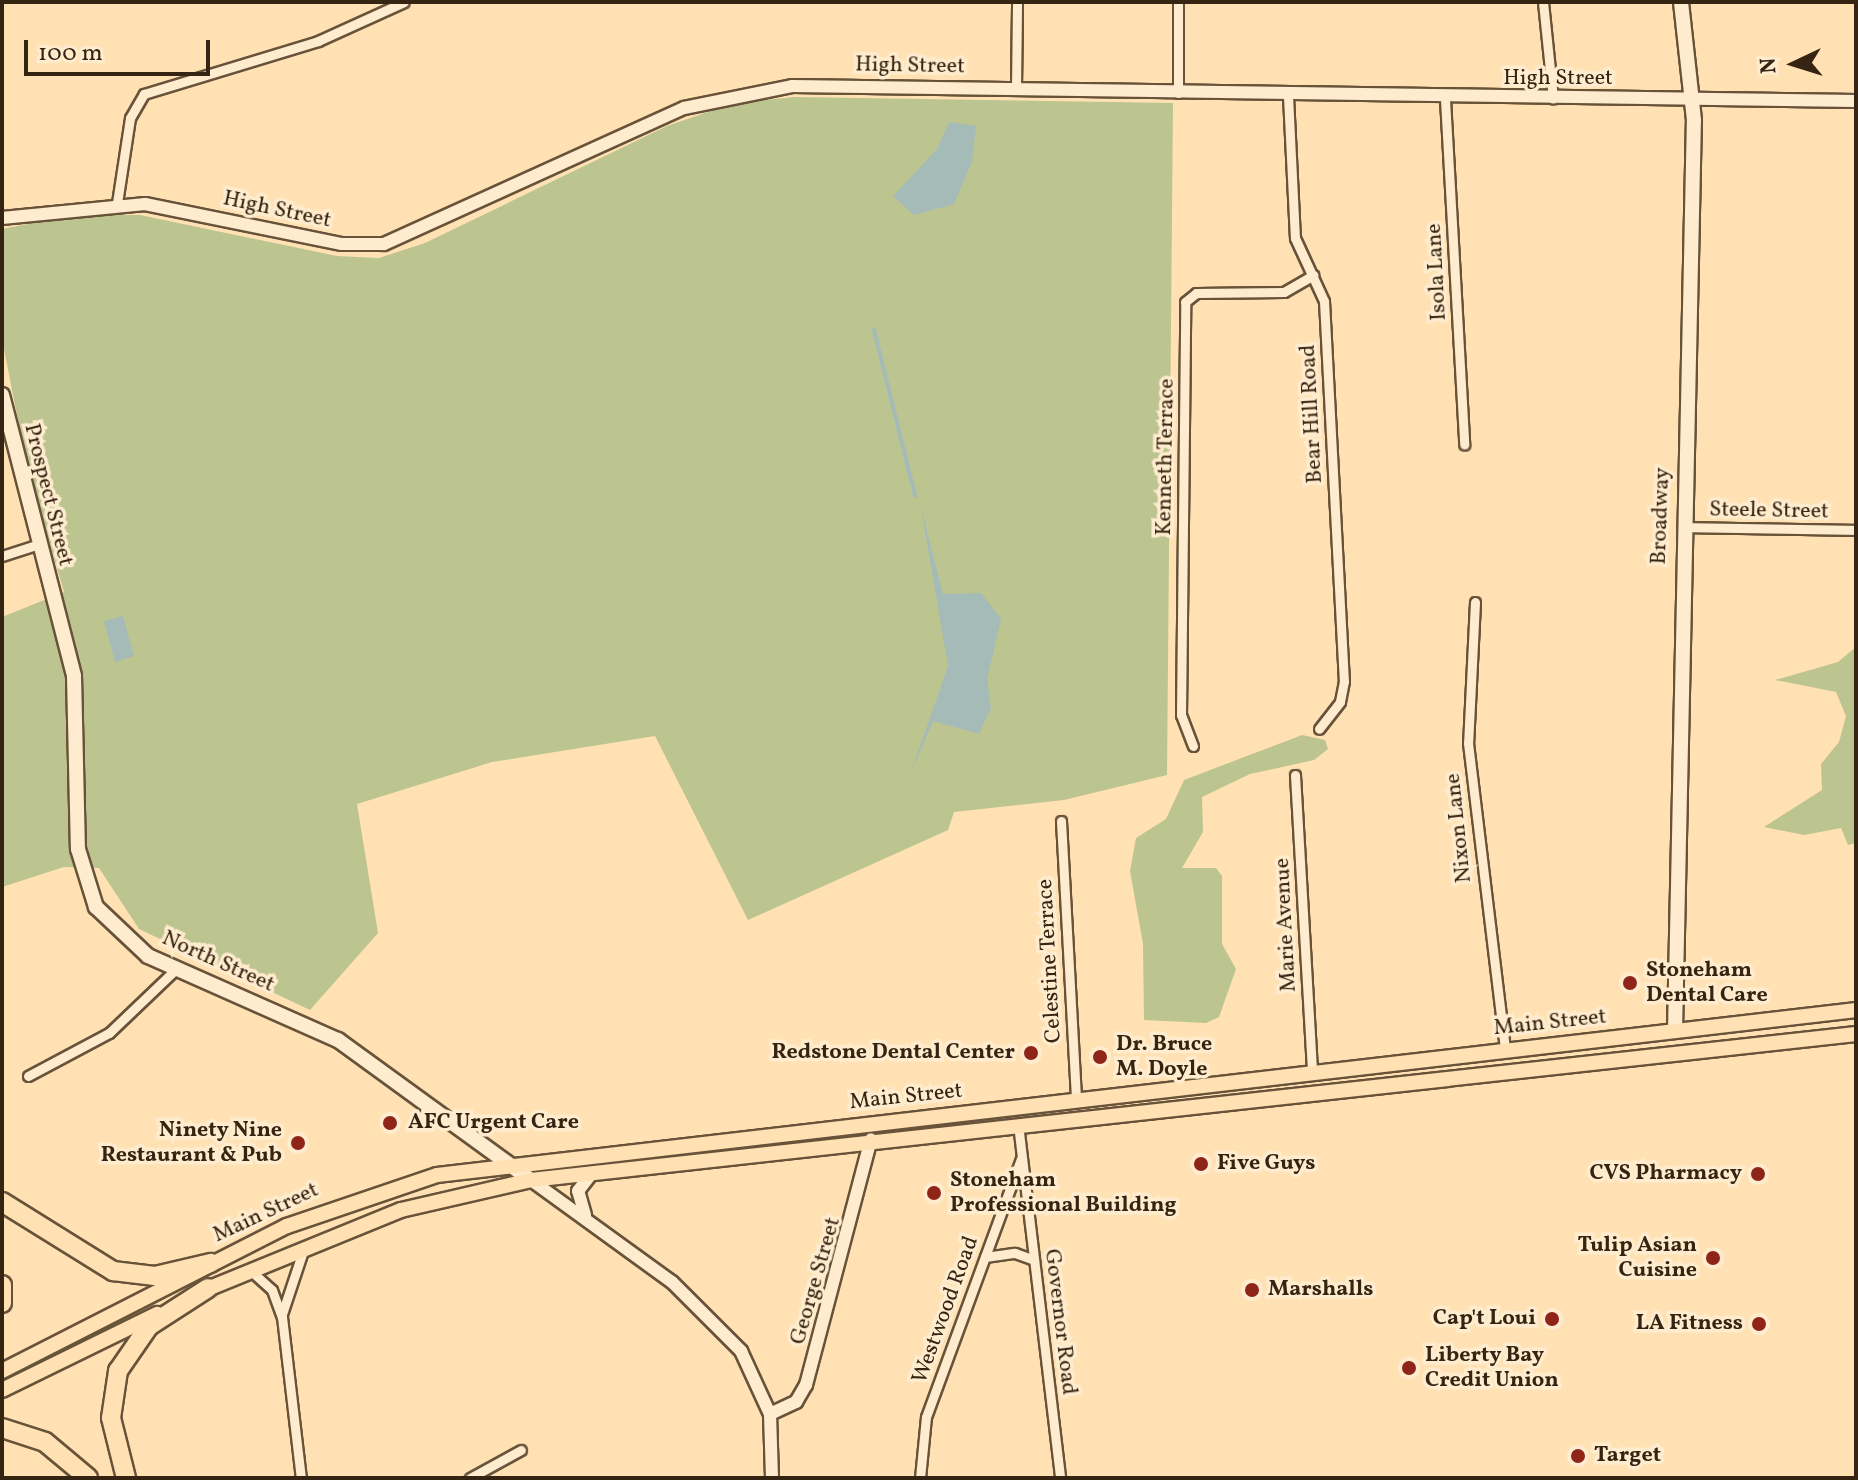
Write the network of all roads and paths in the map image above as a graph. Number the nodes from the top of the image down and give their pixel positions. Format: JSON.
{"nodes":[{"id":1,"x":404,"y":2,"type":"edge"},
{"id":2,"x":1017,"y":2,"type":"edge"},
{"id":3,"x":1178,"y":2,"type":"edge"},
{"id":4,"x":1543,"y":2,"type":"edge"},
{"id":5,"x":1681,"y":2,"type":"edge"},
{"id":6,"x":1016,"y":88,"type":"junction"},
{"id":7,"x":1178,"y":93,"type":"junction"},
{"id":8,"x":1288,"y":96,"type":"junction"},
{"id":9,"x":1553,"y":98,"type":"junction"},
{"id":10,"x":1445,"y":99,"type":"junction"},
{"id":11,"x":1692,"y":100,"type":"junction"},
{"id":12,"x":1856,"y":101,"type":"edge"},
{"id":13,"x":117,"y":203,"type":"junction"},
{"id":14,"x":2,"y":218,"type":"edge"},
{"id":15,"x":1313,"y":275,"type":"junction"},
{"id":16,"x":2,"y":395,"type":"edge"},
{"id":17,"x":1464,"y":444,"type":"dead end"},
{"id":18,"x":1682,"y":527,"type":"junction"},
{"id":19,"x":1856,"y":530,"type":"edge"},
{"id":20,"x":35,"y":545,"type":"junction"},
{"id":21,"x":2,"y":556,"type":"edge"},
{"id":22,"x":1475,"y":602,"type":"dead end"},
{"id":23,"x":54,"y":606,"type":"joint"},
{"id":24,"x":1319,"y":729,"type":"dead end"},
{"id":25,"x":1193,"y":746,"type":"dead end"},
{"id":26,"x":1295,"y":775,"type":"dead end"},
{"id":27,"x":1061,"y":821,"type":"dead end"},
{"id":28,"x":176,"y":969,"type":"junction"},
{"id":29,"x":1856,"y":1010,"type":"edge"},
{"id":30,"x":1675,"y":1031,"type":"junction"},
{"id":31,"x":1856,"y":1034,"type":"edge"},
{"id":32,"x":1505,"y":1050,"type":"junction"},
{"id":33,"x":1312,"y":1074,"type":"junction"},
{"id":34,"x":28,"y":1076,"type":"dead end"},
{"id":35,"x":1076,"y":1099,"type":"junction"},
{"id":36,"x":1018,"y":1124,"type":"junction"},
{"id":37,"x":871,"y":1139,"type":"junction"},
{"id":38,"x":1022,"y":1157,"type":"junction"},
{"id":39,"x":507,"y":1162,"type":"junction"},
{"id":40,"x":604,"y":1170,"type":"junction"},
{"id":41,"x":531,"y":1180,"type":"junction"},
{"id":42,"x":2,"y":1202,"type":"edge"},
{"id":43,"x":587,"y":1218,"type":"junction"},
{"id":44,"x":306,"y":1244,"type":"junction"},
{"id":45,"x":985,"y":1257,"type":"junction"},
{"id":46,"x":1034,"y":1260,"type":"junction"},
{"id":47,"x":210,"y":1263,"type":"junction"},
{"id":48,"x":248,"y":1269,"type":"junction"},
{"id":49,"x":2,"y":1285,"type":"edge"},
{"id":50,"x":208,"y":1288,"type":"junction"},
{"id":51,"x":2,"y":1303,"type":"edge"},
{"id":52,"x":282,"y":1317,"type":"junction"},
{"id":53,"x":2,"y":1371,"type":"edge"},
{"id":54,"x":2,"y":1390,"type":"edge"},
{"id":55,"x":770,"y":1414,"type":"junction"},
{"id":56,"x":2,"y":1428,"type":"edge"},
{"id":57,"x":521,"y":1450,"type":"dead end"},
{"id":58,"x":88,"y":1478,"type":"edge"},
{"id":59,"x":126,"y":1478,"type":"edge"},
{"id":60,"x":301,"y":1478,"type":"edge"},
{"id":61,"x":470,"y":1478,"type":"edge"},
{"id":62,"x":772,"y":1478,"type":"edge"},
{"id":63,"x":920,"y":1478,"type":"edge"},
{"id":64,"x":1060,"y":1478,"type":"edge"}],
"edges":[{"from":1,"to":13,"type":"street"},
{"from":2,"to":6,"type":"street"},
{"from":3,"to":7,"type":"street"},
{"from":4,"to":9,"type":"street"},
{"from":5,"to":11,"type":"main road","name":"Broadway"},
{"from":6,"to":7,"type":"street","name":"High Street"},
{"from":6,"to":13,"type":"street","name":"High Street"},
{"from":7,"to":8,"type":"street","name":"High Street"},
{"from":8,"to":10,"type":"street","name":"High Street"},
{"from":8,"to":15,"type":"street","name":"Bear Hill Road"},
{"from":9,"to":10,"type":"street","name":"High Street"},
{"from":9,"to":11,"type":"street","name":"High Street"},
{"from":10,"to":17,"type":"street","name":"Isola Lane"},
{"from":11,"to":12,"type":"street","name":"High Street"},
{"from":11,"to":18,"type":"main road","name":"Broadway"},
{"from":13,"to":14,"type":"street","name":"High Street"},
{"from":15,"to":24,"type":"street","name":"Bear Hill Road"},
{"from":15,"to":25,"type":"street","name":"Kenneth Terrace"},
{"from":16,"to":20,"type":"main road","name":"Prospect Street"},
{"from":18,"to":19,"type":"street","name":"Steele Street"},
{"from":18,"to":30,"type":"main road","name":"Broadway"},
{"from":20,"to":21,"type":"street"},
{"from":20,"to":23,"type":"main road","name":"Prospect Street"},
{"from":22,"to":32,"type":"street","name":"Nixon Lane"},
{"from":23,"to":28,"type":"main road","name":"North Street"},
{"from":26,"to":33,"type":"street","name":"Marie Avenue"},
{"from":27,"to":35,"type":"street","name":"Celestine Terrace"},
{"from":28,"to":34,"type":"street"},
{"from":28,"to":39,"type":"main road","name":"North Street"},
{"from":29,"to":30,"type":"main road","name":"Main Street"},
{"from":30,"to":32,"type":"main road","name":"Main Street"},
{"from":31,"to":36,"type":"main road","name":"Main Street"},
{"from":32,"to":33,"type":"main road","name":"Main Street"},
{"from":33,"to":35,"type":"main road","name":"Main Street"},
{"from":35,"to":39,"type":"main road","name":"Main Street"},
{"from":36,"to":37,"type":"main road","name":"Main Street"},
{"from":36,"to":38,"type":"street","name":"Governor Road"},
{"from":37,"to":40,"type":"main road","name":"Main Street"},
{"from":37,"to":55,"type":"street","name":"George Street"},
{"from":38,"to":45,"type":"street","name":"Westwood Road"},
{"from":38,"to":46,"type":"street","name":"Governor Road"},
{"from":39,"to":41,"type":"main road","name":"North Street"},
{"from":39,"to":47,"type":"main road","name":"Main Street"},
{"from":40,"to":41,"type":"main road","name":"Main Street"},
{"from":40,"to":43,"type":"street"},
{"from":41,"to":43,"type":"street","name":"North Street"},
{"from":41,"to":44,"type":"main road","name":"Main Street"},
{"from":42,"to":47,"type":"highway"},
{"from":43,"to":55,"type":"street","name":"North Street"},
{"from":44,"to":48,"type":"main road","name":"Main Street"},
{"from":44,"to":52,"type":"street"},
{"from":45,"to":46,"type":"street"},
{"from":45,"to":63,"type":"street","name":"Westwood Road"},
{"from":46,"to":64,"type":"street","name":"Governor Road"},
{"from":47,"to":53,"type":"main road","name":"Main Street"},
{"from":48,"to":50,"type":"main road","name":"Main Street"},
{"from":48,"to":52,"type":"street"},
{"from":49,"to":51,"type":"highway"},
{"from":50,"to":54,"type":"main road","name":"Main Street"},
{"from":50,"to":59,"type":"highway"},
{"from":52,"to":60,"type":"street"},
{"from":55,"to":62,"type":"street","name":"North Street"},
{"from":56,"to":58,"type":"highway"},
{"from":57,"to":61,"type":"street"}]}
